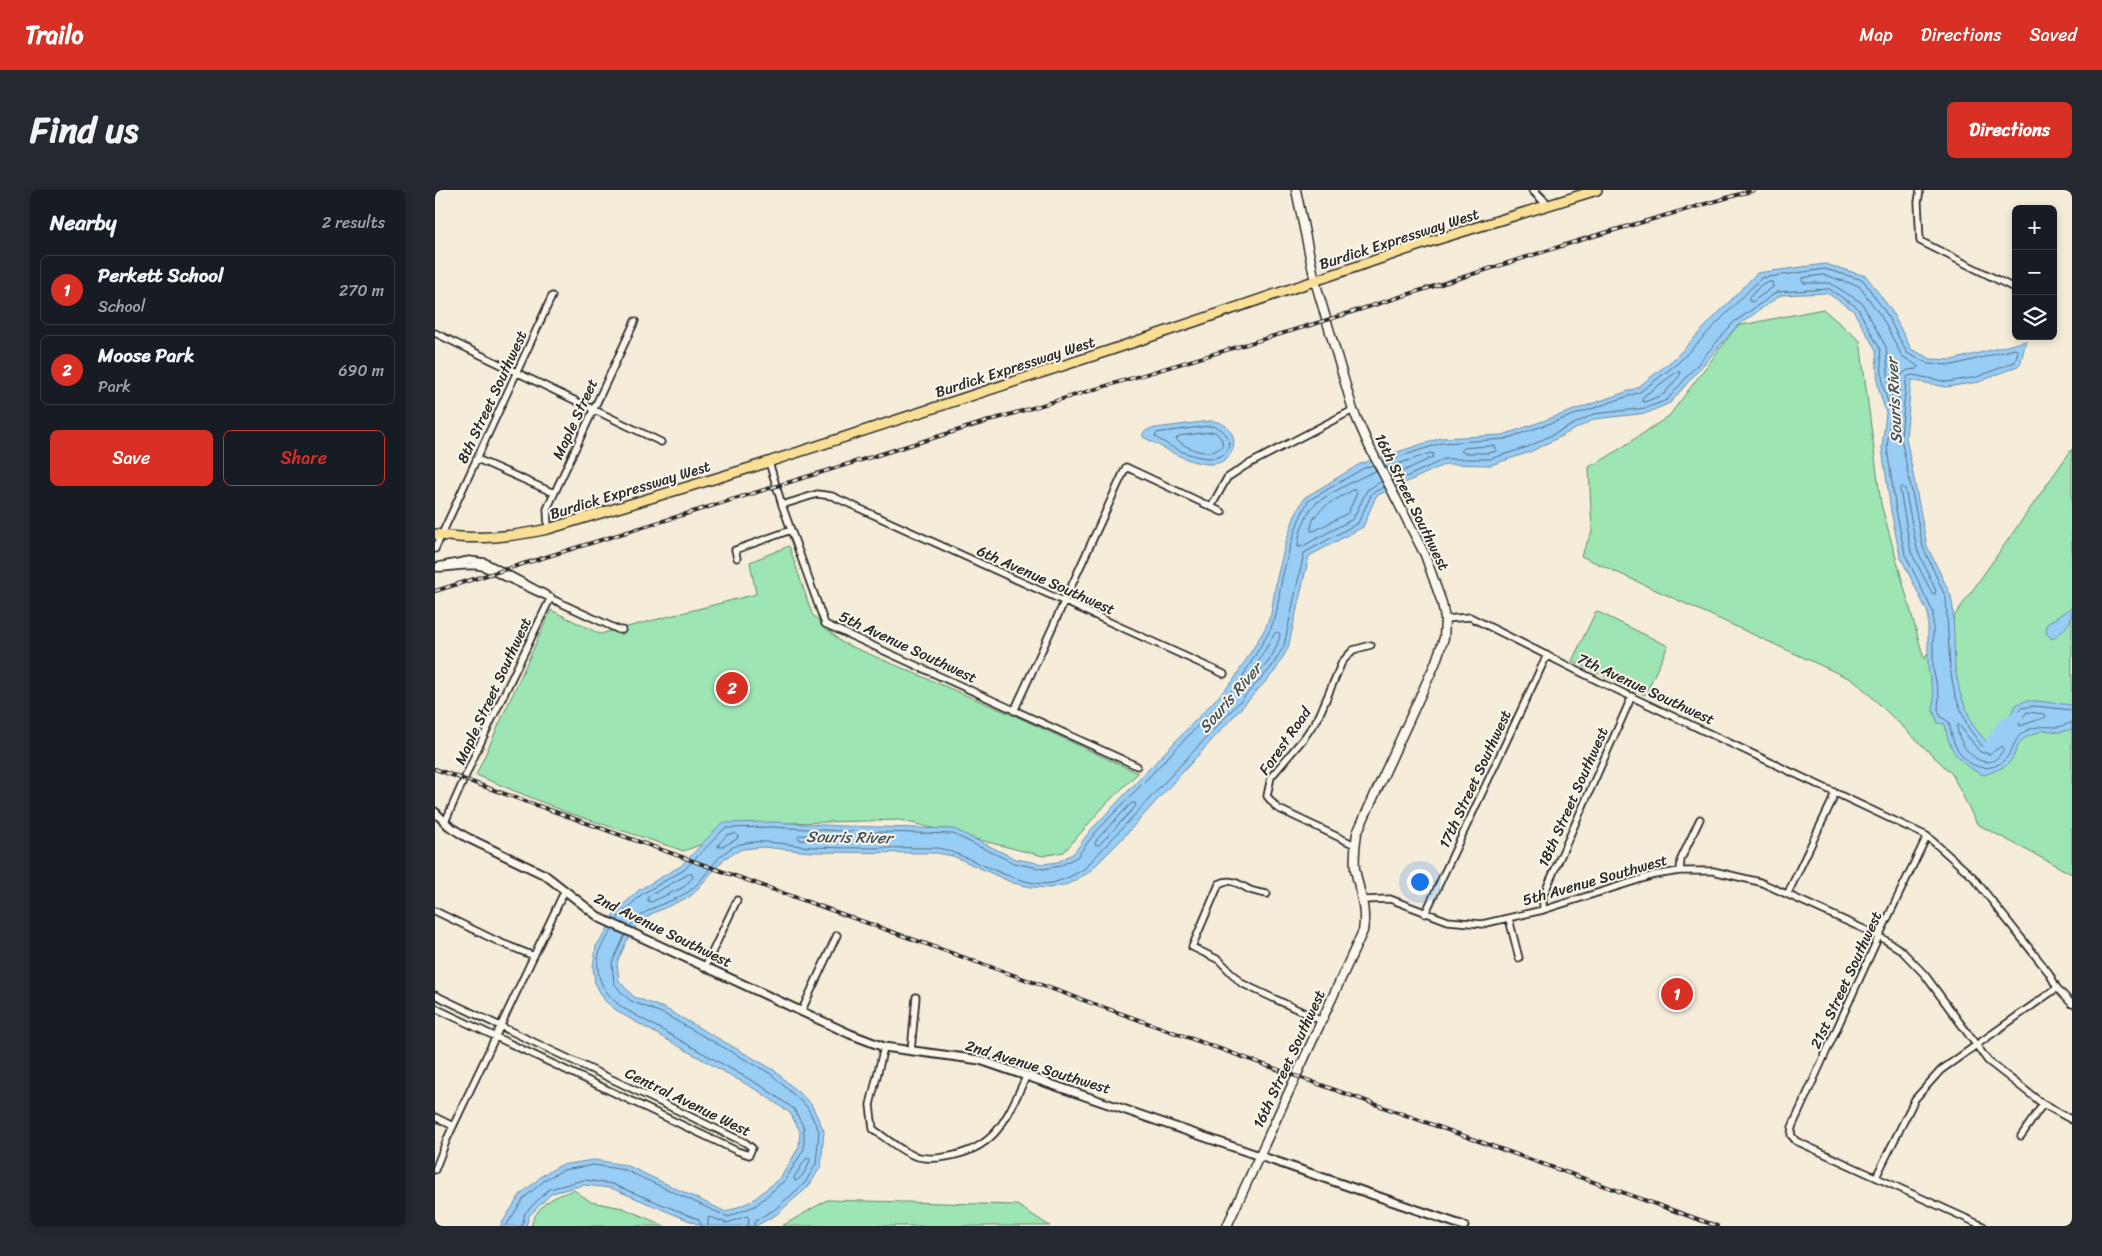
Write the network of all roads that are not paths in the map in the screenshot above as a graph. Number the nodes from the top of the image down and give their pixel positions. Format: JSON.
{"nodes":[{"id":1,"x":1296,"y":190,"type":"edge"},
{"id":2,"x":1533,"y":190,"type":"edge"},
{"id":3,"x":1597,"y":190,"type":"edge"},
{"id":4,"x":1920,"y":190,"type":"edge"},
{"id":5,"x":1548,"y":205,"type":"junction"},
{"id":6,"x":1315,"y":281,"type":"junction"},
{"id":7,"x":2012,"y":287,"type":"edge"},
{"id":8,"x":552,"y":296,"type":"dead end"},
{"id":9,"x":635,"y":321,"type":"dead end"},
{"id":10,"x":435,"y":333,"type":"edge"},
{"id":11,"x":517,"y":373,"type":"junction"},
{"id":12,"x":594,"y":410,"type":"junction"},
{"id":13,"x":1353,"y":410,"type":"junction"},
{"id":14,"x":661,"y":442,"type":"dead end"},
{"id":15,"x":477,"y":459,"type":"junction"},
{"id":16,"x":769,"y":462,"type":"junction"},
{"id":17,"x":554,"y":493,"type":"junction"},
{"id":18,"x":782,"y":505,"type":"junction"},
{"id":19,"x":1211,"y":507,"type":"junction"},
{"id":20,"x":1222,"y":512,"type":"dead end"},
{"id":21,"x":548,"y":529,"type":"junction"},
{"id":22,"x":791,"y":530,"type":"junction"},
{"id":23,"x":438,"y":535,"type":"edge"},
{"id":24,"x":435,"y":549,"type":"edge"},
{"id":25,"x":737,"y":558,"type":"dead end"},
{"id":26,"x":435,"y":567,"type":"edge"},
{"id":27,"x":551,"y":598,"type":"junction"},
{"id":28,"x":1063,"y":602,"type":"junction"},
{"id":29,"x":1445,"y":619,"type":"junction"},
{"id":30,"x":622,"y":630,"type":"dead end"},
{"id":31,"x":1371,"y":645,"type":"dead end"},
{"id":32,"x":1547,"y":655,"type":"junction"},
{"id":33,"x":1224,"y":674,"type":"dead end"},
{"id":34,"x":1632,"y":696,"type":"junction"},
{"id":35,"x":1014,"y":710,"type":"junction"},
{"id":36,"x":1137,"y":766,"type":"dead end"},
{"id":37,"x":1834,"y":792,"type":"junction"},
{"id":38,"x":435,"y":812,"type":"edge"},
{"id":39,"x":1700,"y":819,"type":"dead end"},
{"id":40,"x":445,"y":822,"type":"junction"},
{"id":41,"x":1927,"y":836,"type":"junction"},
{"id":42,"x":1355,"y":845,"type":"junction"},
{"id":43,"x":1680,"y":871,"type":"junction"},
{"id":44,"x":565,"y":890,"type":"junction"},
{"id":45,"x":1267,"y":894,"type":"dead end"},
{"id":46,"x":1788,"y":894,"type":"junction"},
{"id":47,"x":737,"y":900,"type":"dead end"},
{"id":48,"x":1363,"y":900,"type":"junction"},
{"id":49,"x":1543,"y":910,"type":"junction"},
{"id":50,"x":435,"y":911,"type":"edge"},
{"id":51,"x":1425,"y":914,"type":"junction"},
{"id":52,"x":1509,"y":919,"type":"junction"},
{"id":53,"x":837,"y":935,"type":"dead end"},
{"id":54,"x":1879,"y":936,"type":"junction"},
{"id":55,"x":534,"y":956,"type":"junction"},
{"id":56,"x":1519,"y":958,"type":"dead end"},
{"id":57,"x":705,"y":967,"type":"junction"},
{"id":58,"x":2057,"y":988,"type":"junction"},
{"id":59,"x":435,"y":995,"type":"edge"},
{"id":60,"x":915,"y":997,"type":"dead end"},
{"id":61,"x":2072,"y":1004,"type":"edge"},
{"id":62,"x":435,"y":1008,"type":"edge"},
{"id":63,"x":801,"y":1012,"type":"junction"},
{"id":64,"x":1322,"y":1021,"type":"junction"},
{"id":65,"x":501,"y":1026,"type":"junction"},
{"id":66,"x":496,"y":1036,"type":"junction"},
{"id":67,"x":1976,"y":1045,"type":"junction"},
{"id":68,"x":884,"y":1047,"type":"junction"},
{"id":69,"x":911,"y":1051,"type":"junction"},
{"id":70,"x":1027,"y":1075,"type":"junction"},
{"id":71,"x":2043,"y":1104,"type":"junction"},
{"id":72,"x":435,"y":1117,"type":"edge"},
{"id":73,"x":2072,"y":1120,"type":"edge"},
{"id":74,"x":453,"y":1126,"type":"junction"},
{"id":75,"x":2021,"y":1136,"type":"dead end"},
{"id":76,"x":1259,"y":1155,"type":"junction"},
{"id":77,"x":435,"y":1170,"type":"edge"},
{"id":78,"x":1875,"y":1177,"type":"junction"},
{"id":79,"x":1227,"y":1226,"type":"edge"},
{"id":80,"x":1464,"y":1226,"type":"edge"},
{"id":81,"x":1983,"y":1226,"type":"edge"}],
"edges":[{"from":1,"to":6,"type":"main road","name":"16th Street Southwest"},
{"from":2,"to":5,"type":"street"},
{"from":3,"to":5,"type":"main road","name":"Burdick Expressway West"},
{"from":4,"to":7,"type":"street"},
{"from":5,"to":6,"type":"main road","name":"Burdick Expressway West"},
{"from":6,"to":13,"type":"main road","name":"16th Street Southwest"},
{"from":6,"to":16,"type":"main road","name":"Burdick Expressway West"},
{"from":8,"to":11,"type":"street","name":"8th Street Southwest"},
{"from":9,"to":12,"type":"street","name":"Maple Street"},
{"from":10,"to":11,"type":"street"},
{"from":11,"to":12,"type":"street"},
{"from":11,"to":15,"type":"street","name":"8th Street Southwest"},
{"from":12,"to":14,"type":"street"},
{"from":12,"to":17,"type":"street","name":"Maple Street"},
{"from":13,"to":19,"type":"street"},
{"from":13,"to":29,"type":"main road","name":"16th Street Southwest"},
{"from":15,"to":17,"type":"street"},
{"from":15,"to":23,"type":"street","name":"8th Street Southwest"},
{"from":16,"to":18,"type":"street","name":"5th Avenue Southwest"},
{"from":16,"to":21,"type":"main road","name":"Burdick Expressway West"},
{"from":17,"to":21,"type":"street","name":"Maple Street"},
{"from":18,"to":22,"type":"street","name":"5th Avenue Southwest"},
{"from":18,"to":28,"type":"street","name":"6th Avenue Southwest"},
{"from":19,"to":20,"type":"street"},
{"from":19,"to":28,"type":"street"},
{"from":21,"to":23,"type":"main road","name":"Burdick Expressway West"},
{"from":22,"to":25,"type":"street"},
{"from":22,"to":35,"type":"street","name":"5th Avenue Southwest"},
{"from":23,"to":24,"type":"street","name":"8th Street Southwest"},
{"from":26,"to":27,"type":"street"},
{"from":27,"to":30,"type":"street"},
{"from":27,"to":40,"type":"street","name":"Maple Street Southwest"},
{"from":28,"to":33,"type":"street","name":"6th Avenue Southwest"},
{"from":28,"to":35,"type":"street"},
{"from":29,"to":32,"type":"street","name":"7th Avenue Southwest"},
{"from":29,"to":42,"type":"main road","name":"16th Street Southwest"},
{"from":31,"to":42,"type":"street","name":"Forest Road"},
{"from":32,"to":34,"type":"street","name":"7th Avenue Southwest"},
{"from":32,"to":51,"type":"street","name":"17th Street Southwest"},
{"from":34,"to":37,"type":"street","name":"7th Avenue Southwest"},
{"from":34,"to":49,"type":"street","name":"18th Street Southwest"},
{"from":35,"to":36,"type":"street","name":"5th Avenue Southwest"},
{"from":37,"to":41,"type":"street","name":"7th Avenue Southwest"},
{"from":37,"to":46,"type":"street"},
{"from":38,"to":40,"type":"street","name":"2nd Avenue Southwest"},
{"from":39,"to":43,"type":"street"},
{"from":40,"to":44,"type":"street","name":"2nd Avenue Southwest"},
{"from":41,"to":54,"type":"street","name":"21st Street Southwest"},
{"from":41,"to":58,"type":"street","name":"7th Avenue Southwest"},
{"from":42,"to":48,"type":"main road"},
{"from":43,"to":46,"type":"street","name":"5th Avenue Southwest"},
{"from":43,"to":49,"type":"street","name":"5th Avenue Southwest"},
{"from":44,"to":55,"type":"street"},
{"from":44,"to":57,"type":"street","name":"2nd Avenue Southwest"},
{"from":45,"to":64,"type":"street"},
{"from":46,"to":54,"type":"street","name":"5th Avenue Southwest"},
{"from":47,"to":57,"type":"street"},
{"from":48,"to":51,"type":"street","name":"5th Avenue Southwest"},
{"from":48,"to":64,"type":"main road","name":"16th Street Southwest"},
{"from":49,"to":52,"type":"street","name":"5th Avenue Southwest"},
{"from":50,"to":55,"type":"street"},
{"from":51,"to":52,"type":"street","name":"5th Avenue Southwest"},
{"from":52,"to":56,"type":"street"},
{"from":53,"to":63,"type":"street"},
{"from":54,"to":67,"type":"street","name":"5th Avenue Southwest"},
{"from":54,"to":78,"type":"street","name":"21st Street Southwest"},
{"from":55,"to":65,"type":"street"},
{"from":57,"to":63,"type":"street","name":"2nd Avenue Southwest"},
{"from":58,"to":61,"type":"street","name":"7th Avenue Southwest"},
{"from":58,"to":67,"type":"street"},
{"from":59,"to":65,"type":"street","name":"Central Avenue West"},
{"from":60,"to":69,"type":"street"},
{"from":62,"to":66,"type":"street"},
{"from":63,"to":68,"type":"street","name":"2nd Avenue Southwest"},
{"from":64,"to":76,"type":"main road","name":"16th Street Southwest"},
{"from":65,"to":66,"type":"street"},
{"from":65,"to":66,"type":"street","name":"Central Avenue West"},
{"from":66,"to":74,"type":"street"},
{"from":67,"to":71,"type":"street","name":"5th Avenue Southwest"},
{"from":67,"to":78,"type":"street"},
{"from":68,"to":69,"type":"street","name":"2nd Avenue Southwest"},
{"from":68,"to":70,"type":"street"},
{"from":69,"to":70,"type":"street","name":"2nd Avenue Southwest"},
{"from":70,"to":76,"type":"street","name":"2nd Avenue Southwest"},
{"from":71,"to":73,"type":"street","name":"5th Avenue Southwest"},
{"from":71,"to":75,"type":"street"},
{"from":72,"to":74,"type":"street"},
{"from":74,"to":77,"type":"street"},
{"from":76,"to":79,"type":"main road","name":"16th Street Southwest"},
{"from":76,"to":80,"type":"street","name":"2nd Avenue Southwest"},
{"from":78,"to":81,"type":"street"}]}
